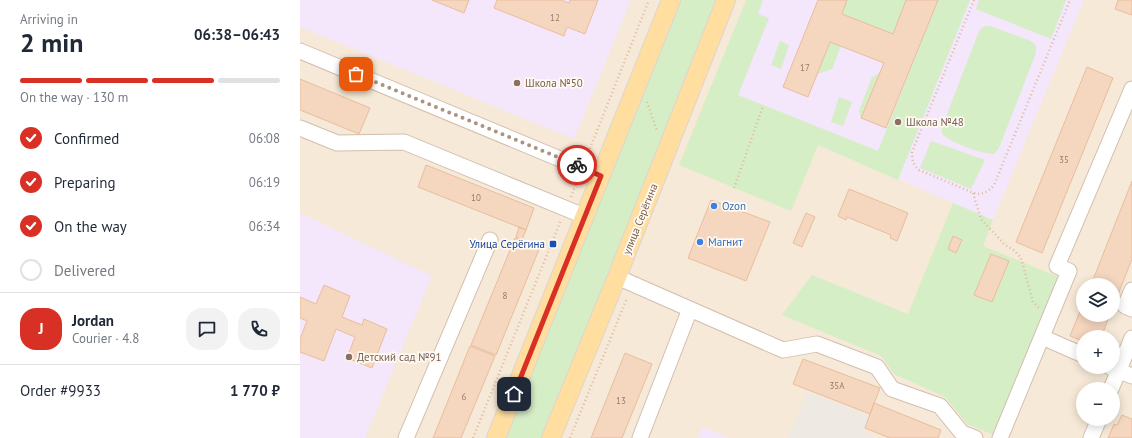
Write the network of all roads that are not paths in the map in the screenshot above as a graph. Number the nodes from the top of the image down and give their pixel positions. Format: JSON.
{"nodes":[{"id":1,"x":671,"y":0,"type":"edge"},
{"id":2,"x":726,"y":0,"type":"edge"},
{"id":3,"x":300,"y":51,"type":"edge"},
{"id":4,"x":1132,"y":89,"type":"edge"},
{"id":5,"x":300,"y":128,"type":"edge"},
{"id":6,"x":601,"y":176,"type":"junction"},
{"id":7,"x":584,"y":216,"type":"junction"},
{"id":8,"x":490,"y":240,"type":"dead end"},
{"id":9,"x":617,"y":277,"type":"junction"},
{"id":10,"x":1132,"y":290,"type":"edge"},
{"id":11,"x":690,"y":309,"type":"junction"},
{"id":12,"x":1132,"y":309,"type":"edge"},
{"id":13,"x":1042,"y":337,"type":"junction"},
{"id":14,"x":1132,"y":338,"type":"edge"},
{"id":15,"x":1076,"y":352,"type":"edge"},
{"id":16,"x":1120,"y":371,"type":"edge"},
{"id":17,"x":1096,"y":426,"type":"edge"},
{"id":18,"x":406,"y":438,"type":"edge"},
{"id":19,"x":496,"y":438,"type":"edge"},
{"id":20,"x":551,"y":438,"type":"edge"},
{"id":21,"x":640,"y":438,"type":"edge"},
{"id":22,"x":975,"y":438,"type":"edge"},
{"id":23,"x":1000,"y":438,"type":"edge"},
{"id":24,"x":1091,"y":438,"type":"edge"}],
"edges":[{"from":1,"to":6,"type":"main road"},
{"from":2,"to":9,"type":"main road","name":"улица Серёгина"},
{"from":3,"to":6,"type":"lane"},
{"from":4,"to":13,"type":"lane"},
{"from":5,"to":7,"type":"lane"},
{"from":6,"to":7,"type":"main road"},
{"from":7,"to":19,"type":"main road"},
{"from":8,"to":18,"type":"lane"},
{"from":9,"to":11,"type":"lane"},
{"from":9,"to":20,"type":"main road","name":"улица Серёгина"},
{"from":10,"to":12,"type":"lane"},
{"from":11,"to":21,"type":"lane"},
{"from":11,"to":22,"type":"lane"},
{"from":13,"to":15,"type":"lane"},
{"from":13,"to":23,"type":"lane"},
{"from":14,"to":16,"type":"lane"},
{"from":17,"to":24,"type":"lane"}]}
